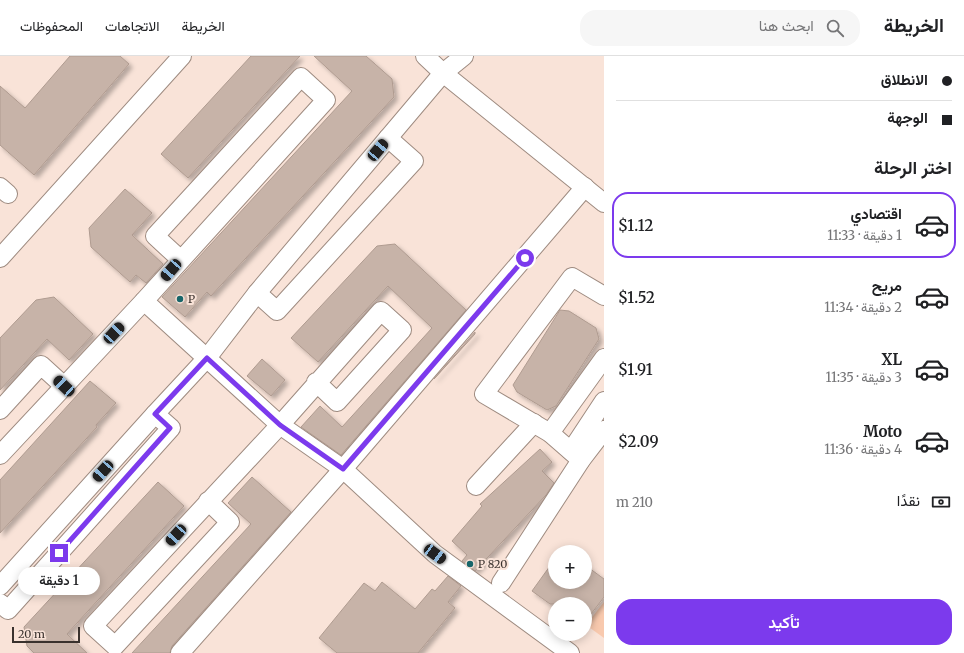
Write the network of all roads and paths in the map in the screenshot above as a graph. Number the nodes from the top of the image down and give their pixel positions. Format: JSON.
{"nodes":[{"id":1,"x":182,"y":56,"type":"edge"},
{"id":2,"x":425,"y":56,"type":"edge"},
{"id":3,"x":464,"y":56,"type":"edge"},
{"id":4,"x":443,"y":73,"type":"junction"},
{"id":5,"x":388,"y":138,"type":"junction"},
{"id":6,"x":585,"y":187,"type":"junction"},
{"id":7,"x":604,"y":204,"type":"edge"},
{"id":8,"x":0,"y":258,"type":"edge"},
{"id":9,"x":180,"y":259,"type":"junction"},
{"id":10,"x":257,"y":293,"type":"junction"},
{"id":11,"x":604,"y":296,"type":"edge"},
{"id":12,"x":144,"y":301,"type":"junction"},
{"id":13,"x":207,"y":358,"type":"junction"},
{"id":14,"x":604,"y":358,"type":"edge"},
{"id":15,"x":316,"y":382,"type":"junction"},
{"id":16,"x":64,"y":386,"type":"junction"},
{"id":17,"x":604,"y":402,"type":"edge"},
{"id":18,"x":0,"y":410,"type":"edge"},
{"id":19,"x":155,"y":414,"type":"junction"},
{"id":20,"x":534,"y":423,"type":"junction"},
{"id":21,"x":280,"y":425,"type":"junction"},
{"id":22,"x":604,"y":430,"type":"edge"},
{"id":23,"x":550,"y":433,"type":"junction"},
{"id":24,"x":0,"y":455,"type":"edge"},
{"id":25,"x":576,"y":456,"type":"junction"},
{"id":26,"x":343,"y":469,"type":"junction"},
{"id":27,"x":476,"y":486,"type":"dead end"},
{"id":28,"x":208,"y":501,"type":"junction"},
{"id":29,"x":501,"y":583,"type":"dead end"},
{"id":30,"x":0,"y":586,"type":"edge"},
{"id":31,"x":0,"y":603,"type":"edge"},
{"id":32,"x":180,"y":653,"type":"edge"},
{"id":33,"x":570,"y":653,"type":"edge"}],
"edges":[{"from":1,"to":8,"type":"street"},
{"from":2,"to":4,"type":"street"},
{"from":3,"to":4,"type":"street"},
{"from":4,"to":5,"type":"street"},
{"from":4,"to":6,"type":"street"},
{"from":5,"to":10,"type":"street"},
{"from":5,"to":10,"type":"street"},
{"from":6,"to":7,"type":"street"},
{"from":6,"to":26,"type":"street"},
{"from":9,"to":9,"type":"street"},
{"from":9,"to":12,"type":"street"},
{"from":10,"to":13,"type":"street"},
{"from":11,"to":20,"type":"street"},
{"from":12,"to":13,"type":"street"},
{"from":12,"to":16,"type":"street"},
{"from":13,"to":19,"type":"street"},
{"from":13,"to":21,"type":"street"},
{"from":14,"to":23,"type":"street"},
{"from":15,"to":15,"type":"street"},
{"from":15,"to":21,"type":"street"},
{"from":16,"to":18,"type":"street"},
{"from":16,"to":24,"type":"street"},
{"from":17,"to":25,"type":"street"},
{"from":19,"to":30,"type":"street"},
{"from":19,"to":31,"type":"street"},
{"from":20,"to":23,"type":"street"},
{"from":20,"to":27,"type":"street"},
{"from":21,"to":26,"type":"street"},
{"from":21,"to":28,"type":"street"},
{"from":22,"to":25,"type":"street"},
{"from":23,"to":25,"type":"street"},
{"from":25,"to":29,"type":"street"},
{"from":26,"to":32,"type":"street"},
{"from":26,"to":33,"type":"street"},
{"from":28,"to":28,"type":"street"}]}
